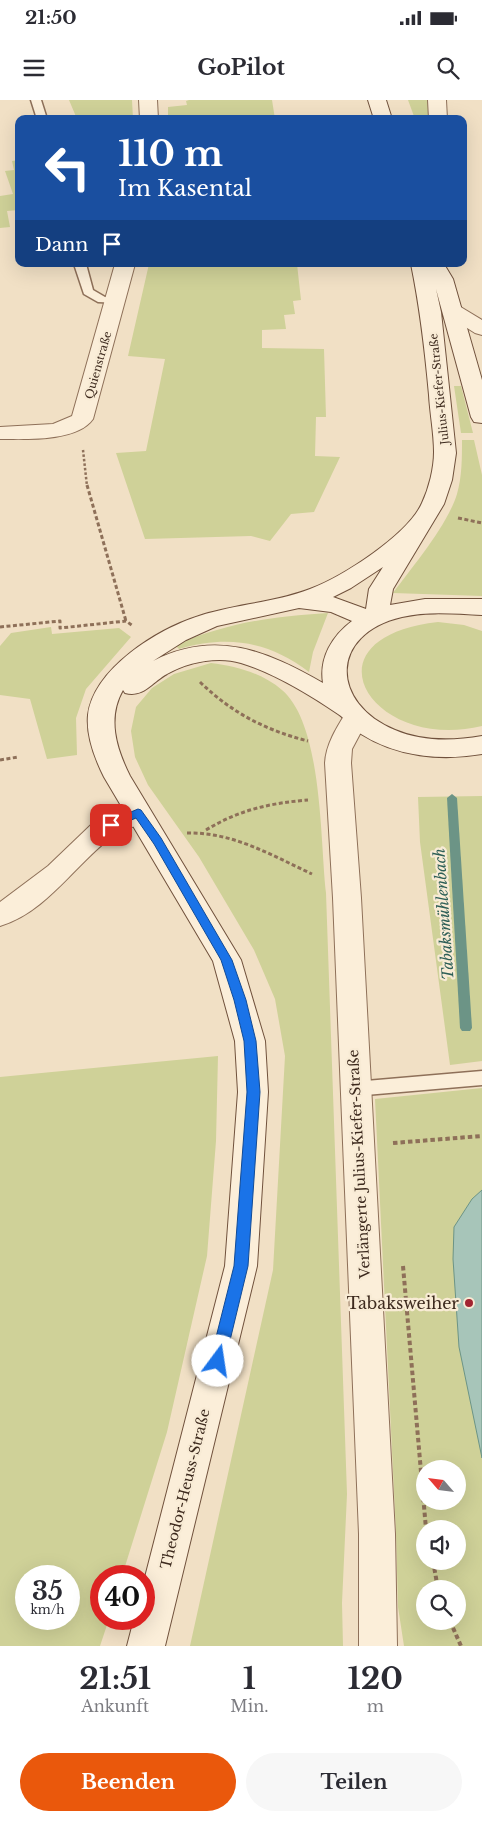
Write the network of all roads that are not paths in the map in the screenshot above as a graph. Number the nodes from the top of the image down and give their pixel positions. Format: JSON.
{"nodes":[{"id":1,"x":36,"y":100,"type":"edge"},
{"id":2,"x":148,"y":100,"type":"edge"},
{"id":3,"x":377,"y":100,"type":"edge"},
{"id":4,"x":437,"y":100,"type":"edge"},
{"id":5,"x":41,"y":115,"type":"edge"},
{"id":6,"x":149,"y":115,"type":"edge"},
{"id":7,"x":383,"y":115,"type":"edge"},
{"id":8,"x":438,"y":115,"type":"edge"},
{"id":9,"x":81,"y":267,"type":"edge"},
{"id":10,"x":124,"y":267,"type":"edge"},
{"id":11,"x":422,"y":267,"type":"edge"},
{"id":12,"x":437,"y":267,"type":"edge"},
{"id":13,"x":115,"y":301,"type":"junction"},
{"id":14,"x":452,"y":310,"type":"junction"},
{"id":15,"x":482,"y":328,"type":"edge"},
{"id":16,"x":482,"y":418,"type":"edge"},
{"id":17,"x":0,"y":433,"type":"edge"},
{"id":18,"x":416,"y":530,"type":"junction"},
{"id":19,"x":294,"y":601,"type":"junction"},
{"id":20,"x":450,"y":607,"type":"junction"},
{"id":21,"x":482,"y":607,"type":"edge"},
{"id":22,"x":482,"y":614,"type":"edge"},
{"id":23,"x":373,"y":620,"type":"junction"},
{"id":24,"x":352,"y":713,"type":"junction"},
{"id":25,"x":105,"y":741,"type":"junction"},
{"id":26,"x":482,"y":745,"type":"edge"},
{"id":27,"x":138,"y":813,"type":"junction"},
{"id":28,"x":0,"y":916,"type":"edge"},
{"id":29,"x":482,"y":1078,"type":"edge"},
{"id":30,"x":354,"y":1089,"type":"junction"},
{"id":31,"x":146,"y":1646,"type":"edge"},
{"id":32,"x":378,"y":1646,"type":"edge"}],
"edges":[{"from":1,"to":5,"type":"lane"},
{"from":2,"to":6,"type":"street"},
{"from":3,"to":7,"type":"street"},
{"from":4,"to":8,"type":"street"},
{"from":9,"to":13,"type":"lane"},
{"from":10,"to":13,"type":"street","name":"Quienstraße"},
{"from":11,"to":18,"type":"street","name":"Julius-Kiefer-Straße"},
{"from":12,"to":14,"type":"street","name":"Julius-Kiefer-Straße"},
{"from":13,"to":17,"type":"street","name":"Quienstraße"},
{"from":14,"to":15,"type":"street"},
{"from":14,"to":16,"type":"street","name":"Julius-Kiefer-Straße"},
{"from":18,"to":19,"type":"street","name":"Theodor-Heuss-Straße"},
{"from":18,"to":23,"type":"street","name":"Julius-Kiefer-Straße"},
{"from":19,"to":23,"type":"street"},
{"from":19,"to":25,"type":"street","name":"Theodor-Heuss-Straße"},
{"from":20,"to":21,"type":"street"},
{"from":20,"to":22,"type":"street"},
{"from":20,"to":23,"type":"street"},
{"from":23,"to":24,"type":"street"},
{"from":24,"to":25,"type":"street"},
{"from":24,"to":26,"type":"street"},
{"from":24,"to":30,"type":"street","name":"Verlängerte Julius-Kiefer-Straße"},
{"from":25,"to":27,"type":"street","name":"Theodor-Heuss-Straße"},
{"from":27,"to":28,"type":"street"},
{"from":27,"to":31,"type":"street","name":"Theodor-Heuss-Straße"},
{"from":29,"to":30,"type":"lane"},
{"from":30,"to":32,"type":"street","name":"Verlängerte Julius-Kiefer-Straße"}]}
